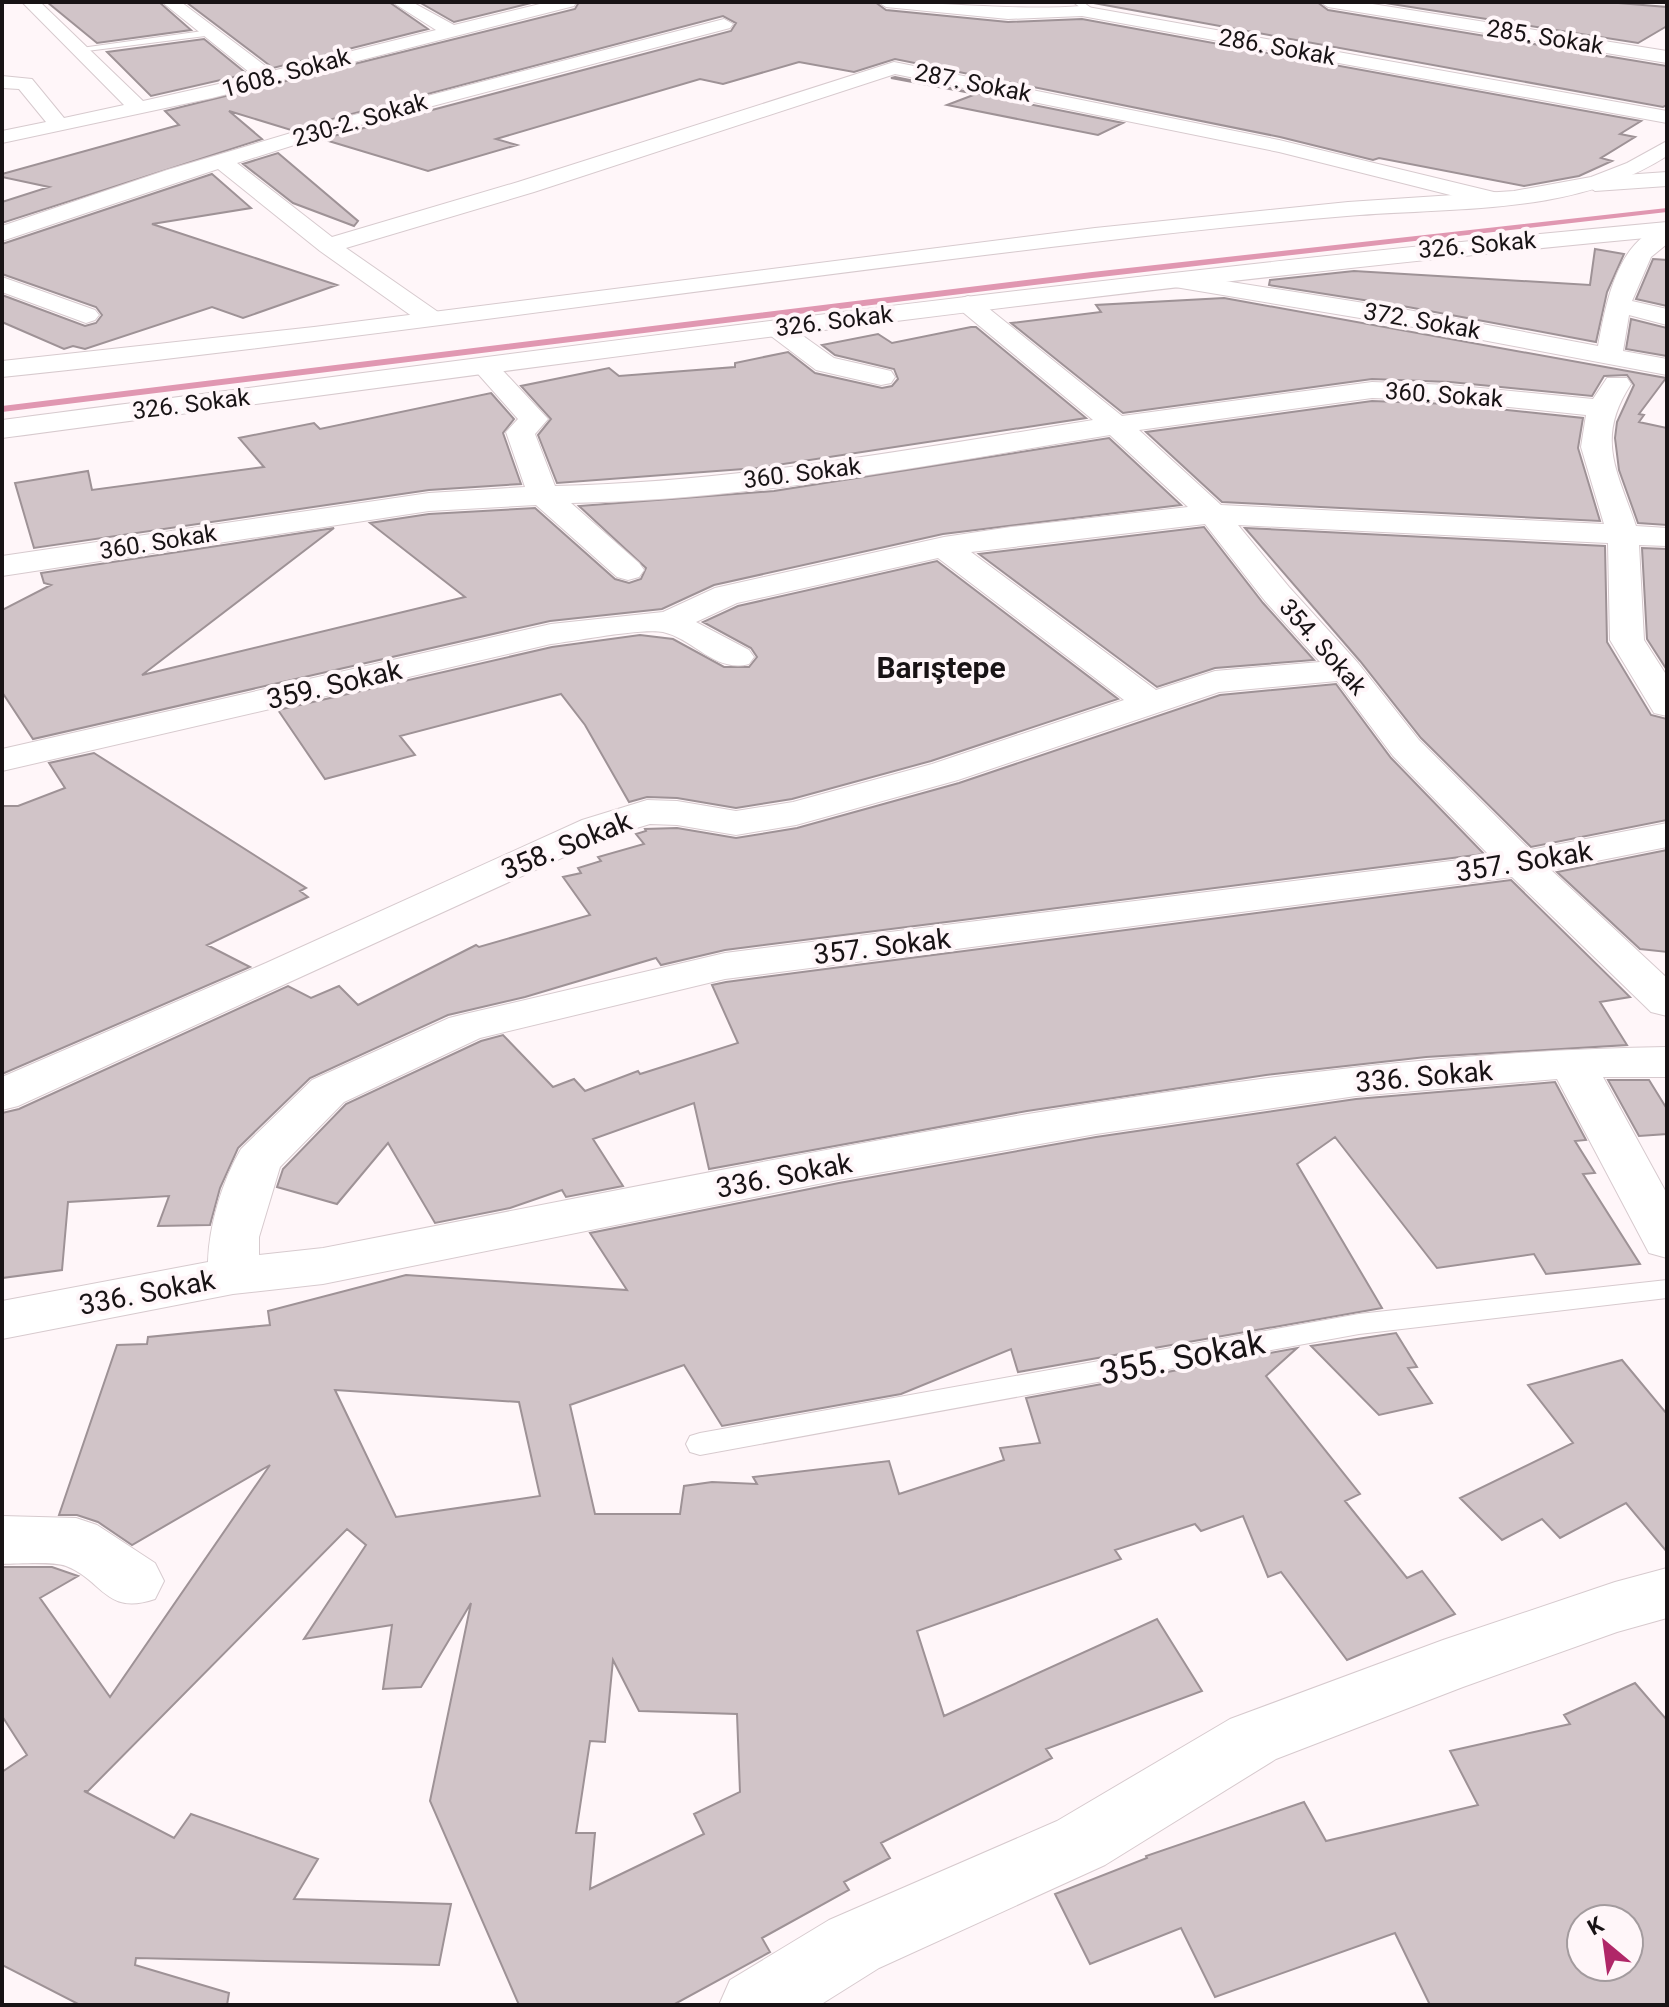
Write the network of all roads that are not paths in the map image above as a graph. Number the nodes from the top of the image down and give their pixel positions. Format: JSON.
{"nodes":[{"id":1,"x":30,"y":2,"type":"edge"},
{"id":2,"x":170,"y":2,"type":"edge"},
{"id":3,"x":400,"y":2,"type":"edge"},
{"id":4,"x":886,"y":2,"type":"edge"},
{"id":5,"x":1328,"y":2,"type":"edge"},
{"id":6,"x":554,"y":3,"type":"edge"},
{"id":7,"x":1079,"y":6,"type":"edge"},
{"id":8,"x":724,"y":24,"type":"dead end"},
{"id":9,"x":210,"y":33,"type":"junction"},
{"id":10,"x":443,"y":33,"type":"junction"},
{"id":11,"x":478,"y":42,"type":"dead end"},
{"id":12,"x":79,"y":49,"type":"junction"},
{"id":13,"x":536,"y":52,"type":"dead end"},
{"id":14,"x":1667,"y":57,"type":"edge"},
{"id":15,"x":579,"y":60,"type":"junction"},
{"id":16,"x":268,"y":77,"type":"junction"},
{"id":17,"x":2,"y":82,"type":"edge"},
{"id":18,"x":138,"y":107,"type":"junction"},
{"id":19,"x":1667,"y":117,"type":"edge"},
{"id":20,"x":59,"y":125,"type":"junction"},
{"id":21,"x":2,"y":137,"type":"edge"},
{"id":22,"x":1667,"y":147,"type":"edge"},
{"id":23,"x":221,"y":161,"type":"junction"},
{"id":24,"x":1667,"y":179,"type":"edge"},
{"id":25,"x":1595,"y":184,"type":"junction"},
{"id":26,"x":1490,"y":198,"type":"junction"},
{"id":27,"x":1667,"y":231,"type":"edge"},
{"id":28,"x":2,"y":234,"type":"edge"},
{"id":29,"x":328,"y":246,"type":"junction"},
{"id":30,"x":1638,"y":259,"type":"junction"},
{"id":31,"x":1667,"y":267,"type":"edge"},
{"id":32,"x":1175,"y":280,"type":"junction"},
{"id":33,"x":2,"y":284,"type":"edge"},
{"id":34,"x":968,"y":304,"type":"junction"},
{"id":35,"x":1618,"y":305,"type":"junction"},
{"id":36,"x":86,"y":315,"type":"dead end"},
{"id":37,"x":1667,"y":317,"type":"edge"},
{"id":38,"x":432,"y":319,"type":"junction"},
{"id":39,"x":776,"y":328,"type":"junction"},
{"id":40,"x":1621,"y":358,"type":"junction"},
{"id":41,"x":484,"y":366,"type":"junction"},
{"id":42,"x":1667,"y":367,"type":"edge"},
{"id":43,"x":2,"y":369,"type":"edge"},
{"id":44,"x":881,"y":377,"type":"dead end"},
{"id":45,"x":1601,"y":408,"type":"junction"},
{"id":46,"x":1116,"y":425,"type":"junction"},
{"id":47,"x":2,"y":429,"type":"edge"},
{"id":48,"x":543,"y":495,"type":"junction"},
{"id":49,"x":1213,"y":514,"type":"junction"},
{"id":50,"x":1623,"y":533,"type":"junction"},
{"id":51,"x":1667,"y":537,"type":"edge"},
{"id":52,"x":944,"y":547,"type":"junction"},
{"id":53,"x":2,"y":566,"type":"edge"},
{"id":54,"x":628,"y":570,"type":"dead end"},
{"id":55,"x":669,"y":622,"type":"junction"},
{"id":56,"x":737,"y":657,"type":"dead end"},
{"id":57,"x":1346,"y":670,"type":"junction"},
{"id":58,"x":1150,"y":703,"type":"junction"},
{"id":59,"x":1667,"y":705,"type":"edge"},
{"id":60,"x":2,"y":726,"type":"edge"},
{"id":61,"x":15,"y":757,"type":"edge"},
{"id":62,"x":1667,"y":835,"type":"edge"},
{"id":63,"x":1521,"y":864,"type":"junction"},
{"id":64,"x":1667,"y":1002,"type":"edge"},
{"id":65,"x":1667,"y":1062,"type":"edge"},
{"id":66,"x":1572,"y":1063,"type":"junction"},
{"id":67,"x":2,"y":1095,"type":"edge"},
{"id":68,"x":1667,"y":1240,"type":"edge"},
{"id":69,"x":233,"y":1276,"type":"junction"},
{"id":70,"x":1667,"y":1289,"type":"edge"},
{"id":71,"x":2,"y":1320,"type":"edge"},
{"id":72,"x":700,"y":1444,"type":"dead end"},
{"id":73,"x":2,"y":1540,"type":"edge"},
{"id":74,"x":134,"y":1581,"type":"dead end"},
{"id":75,"x":1667,"y":1593,"type":"edge"},
{"id":76,"x":755,"y":2005,"type":"edge"}],
"edges":[{"from":1,"to":12,"type":"street"},
{"from":2,"to":9,"type":"street"},
{"from":3,"to":10,"type":"street"},
{"from":4,"to":7,"type":"street","name":"286. Sokak"},
{"from":5,"to":14,"type":"street","name":"285. Sokak"},
{"from":6,"to":10,"type":"street","name":"1608. Sokak"},
{"from":7,"to":19,"type":"street","name":"286. Sokak"},
{"from":8,"to":15,"type":"street","name":"230-2. Sokak"},
{"from":9,"to":12,"type":"lane"},
{"from":9,"to":16,"type":"street"},
{"from":10,"to":11,"type":"street"},
{"from":10,"to":16,"type":"street","name":"1608. Sokak"},
{"from":12,"to":18,"type":"street"},
{"from":13,"to":15,"type":"street"},
{"from":15,"to":23,"type":"street","name":"230-2. Sokak"},
{"from":16,"to":18,"type":"street","name":"1608. Sokak"},
{"from":17,"to":20,"type":"street"},
{"from":18,"to":20,"type":"street","name":"1608. Sokak"},
{"from":20,"to":21,"type":"street","name":"1608. Sokak"},
{"from":22,"to":25,"type":"street"},
{"from":23,"to":28,"type":"street","name":"230-2. Sokak"},
{"from":23,"to":29,"type":"street"},
{"from":24,"to":25,"type":"street","name":"326. Sokak"},
{"from":25,"to":26,"type":"street","name":"326. Sokak"},
{"from":26,"to":29,"type":"street","name":"287. Sokak"},
{"from":26,"to":38,"type":"street","name":"326. Sokak"},
{"from":27,"to":30,"type":"street"},
{"from":27,"to":32,"type":"street","name":"326. Sokak"},
{"from":29,"to":38,"type":"street"},
{"from":30,"to":31,"type":"street"},
{"from":30,"to":35,"type":"street"},
{"from":32,"to":34,"type":"street","name":"326. Sokak"},
{"from":32,"to":40,"type":"street","name":"372. Sokak"},
{"from":33,"to":36,"type":"street"},
{"from":34,"to":39,"type":"street","name":"326. Sokak"},
{"from":34,"to":46,"type":"street","name":"354. Sokak"},
{"from":35,"to":37,"type":"street"},
{"from":35,"to":40,"type":"street"},
{"from":38,"to":43,"type":"street","name":"326. Sokak"},
{"from":39,"to":41,"type":"street","name":"326. Sokak"},
{"from":39,"to":44,"type":"street"},
{"from":40,"to":42,"type":"street","name":"372. Sokak"},
{"from":40,"to":45,"type":"street"},
{"from":41,"to":47,"type":"street","name":"326. Sokak"},
{"from":41,"to":48,"type":"street"},
{"from":45,"to":46,"type":"street","name":"360. Sokak"},
{"from":45,"to":50,"type":"street"},
{"from":46,"to":48,"type":"street","name":"360. Sokak"},
{"from":46,"to":49,"type":"street","name":"354. Sokak"},
{"from":48,"to":53,"type":"street","name":"360. Sokak"},
{"from":48,"to":54,"type":"street"},
{"from":49,"to":50,"type":"street"},
{"from":49,"to":52,"type":"street"},
{"from":49,"to":57,"type":"street","name":"354. Sokak"},
{"from":50,"to":51,"type":"street"},
{"from":50,"to":59,"type":"street"},
{"from":52,"to":55,"type":"street"},
{"from":52,"to":58,"type":"street"},
{"from":55,"to":56,"type":"street"},
{"from":55,"to":61,"type":"street","name":"359. Sokak"},
{"from":57,"to":58,"type":"street","name":"358. Sokak"},
{"from":57,"to":63,"type":"street","name":"354. Sokak"},
{"from":58,"to":67,"type":"street","name":"358. Sokak"},
{"from":60,"to":61,"type":"street"},
{"from":62,"to":63,"type":"street","name":"357. Sokak"},
{"from":63,"to":64,"type":"street","name":"354. Sokak"},
{"from":63,"to":69,"type":"street","name":"357. Sokak"},
{"from":65,"to":66,"type":"street"},
{"from":66,"to":68,"type":"street"},
{"from":66,"to":69,"type":"street","name":"336. Sokak"},
{"from":69,"to":71,"type":"street","name":"336. Sokak"},
{"from":70,"to":72,"type":"lane","name":"355. Sokak"},
{"from":73,"to":74,"type":"street"},
{"from":75,"to":76,"type":"street"}]}
